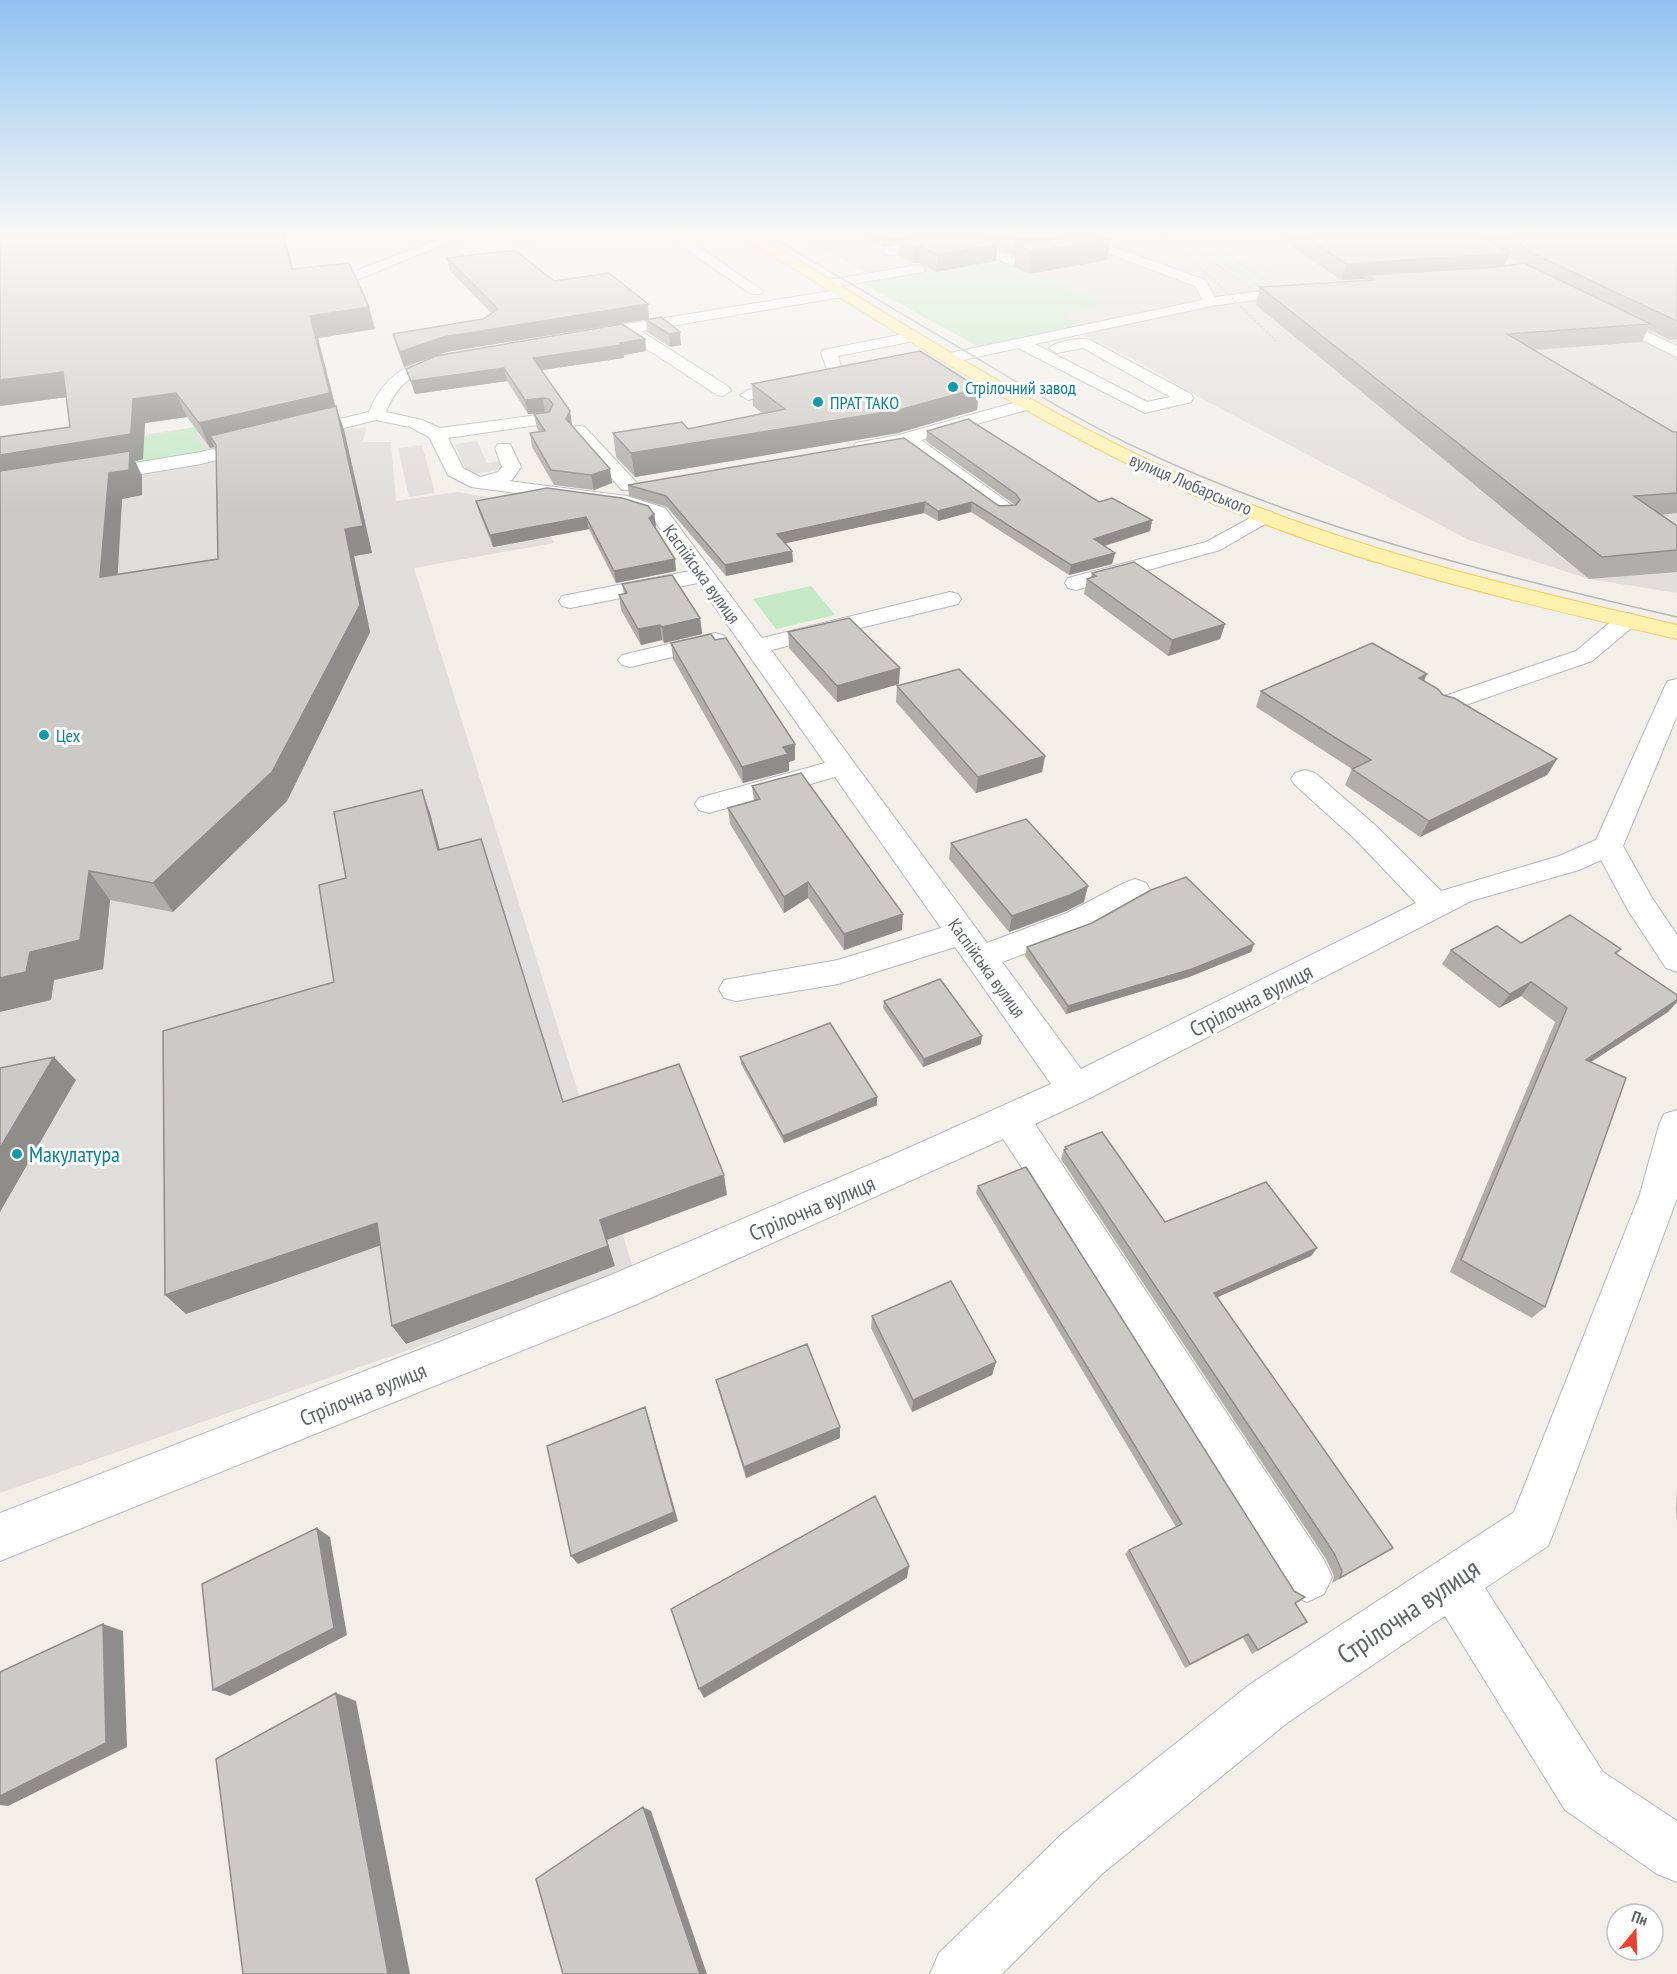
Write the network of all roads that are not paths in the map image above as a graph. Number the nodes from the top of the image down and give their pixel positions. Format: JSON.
{"nodes":[{"id":1,"x":631,"y":327,"type":"edge"},
{"id":2,"x":898,"y":327,"type":"edge"},
{"id":3,"x":1097,"y":327,"type":"edge"},
{"id":4,"x":1627,"y":327,"type":"edge"},
{"id":5,"x":627,"y":328,"type":"junction"},
{"id":6,"x":914,"y":337,"type":"junction"},
{"id":7,"x":561,"y":339,"type":"edge"},
{"id":8,"x":1020,"y":344,"type":"junction"},
{"id":9,"x":1036,"y":352,"type":"junction"},
{"id":10,"x":1677,"y":352,"type":"edge"},
{"id":11,"x":475,"y":354,"type":"edge"},
{"id":12,"x":950,"y":358,"type":"junction"},
{"id":13,"x":723,"y":391,"type":"dead end"},
{"id":14,"x":748,"y":395,"type":"dead end"},
{"id":15,"x":1027,"y":404,"type":"junction"},
{"id":16,"x":376,"y":415,"type":"junction"},
{"id":17,"x":545,"y":419,"type":"edge"},
{"id":18,"x":579,"y":431,"type":"edge"},
{"id":19,"x":437,"y":434,"type":"junction"},
{"id":20,"x":908,"y":439,"type":"junction"},
{"id":21,"x":504,"y":448,"type":"dead end"},
{"id":22,"x":842,"y":450,"type":"edge"},
{"id":23,"x":72,"y":479,"type":"edge"},
{"id":24,"x":478,"y":483,"type":"junction"},
{"id":25,"x":592,"y":497,"type":"junction"},
{"id":26,"x":1006,"y":510,"type":"edge"},
{"id":27,"x":1265,"y":516,"type":"junction"},
{"id":28,"x":703,"y":575,"type":"junction"},
{"id":29,"x":1076,"y":583,"type":"dead end"},
{"id":30,"x":950,"y":598,"type":"dead end"},
{"id":31,"x":570,"y":601,"type":"dead end"},
{"id":32,"x":1627,"y":620,"type":"junction"},
{"id":33,"x":1677,"y":632,"type":"edge"},
{"id":34,"x":750,"y":640,"type":"junction"},
{"id":35,"x":630,"y":660,"type":"dead end"},
{"id":36,"x":1677,"y":686,"type":"edge"},
{"id":37,"x":1444,"y":704,"type":"edge"},
{"id":38,"x":842,"y":767,"type":"junction"},
{"id":39,"x":1305,"y":779,"type":"dead end"},
{"id":40,"x":709,"y":804,"type":"dead end"},
{"id":41,"x":1608,"y":846,"type":"junction"},
{"id":42,"x":1135,"y":890,"type":"dead end"},
{"id":43,"x":1438,"y":905,"type":"junction"},
{"id":44,"x":971,"y":946,"type":"junction"},
{"id":45,"x":1677,"y":960,"type":"edge"},
{"id":46,"x":736,"y":989,"type":"dead end"},
{"id":47,"x":1075,"y":1089,"type":"junction"},
{"id":48,"x":1010,"y":1119,"type":"junction"},
{"id":49,"x":1677,"y":1125,"type":"edge"},
{"id":50,"x":0,"y":1537,"type":"edge"},
{"id":51,"x":1307,"y":1577,"type":"dead end"},
{"id":52,"x":1452,"y":1581,"type":"junction"},
{"id":53,"x":1677,"y":1854,"type":"edge"},
{"id":54,"x":960,"y":1974,"type":"edge"}],
"edges":[{"from":1,"to":5,"type":"street"},
{"from":2,"to":6,"type":"main road","name":"вулиця Любарського"},
{"from":3,"to":8,"type":"street"},
{"from":4,"to":10,"type":"street"},
{"from":5,"to":7,"type":"street"},
{"from":5,"to":13,"type":"street"},
{"from":6,"to":12,"type":"main road","name":"вулиця Любарського"},
{"from":6,"to":14,"type":"street"},
{"from":8,"to":9,"type":"street"},
{"from":8,"to":12,"type":"street"},
{"from":9,"to":9,"type":"street"},
{"from":11,"to":16,"type":"street"},
{"from":12,"to":15,"type":"main road","name":"вулиця Любарського"},
{"from":15,"to":20,"type":"street"},
{"from":15,"to":27,"type":"main road","name":"вулиця Любарського"},
{"from":16,"to":19,"type":"street"},
{"from":16,"to":23,"type":"street"},
{"from":17,"to":19,"type":"street"},
{"from":18,"to":25,"type":"street"},
{"from":19,"to":24,"type":"street","name":"Каспійська вулиця"},
{"from":20,"to":22,"type":"street"},
{"from":20,"to":26,"type":"street"},
{"from":21,"to":24,"type":"street"},
{"from":24,"to":25,"type":"street","name":"Каспійська вулиця"},
{"from":25,"to":28,"type":"street","name":"Каспійська вулиця"},
{"from":27,"to":29,"type":"street"},
{"from":27,"to":32,"type":"main road","name":"вулиця Любарського"},
{"from":28,"to":31,"type":"street"},
{"from":28,"to":34,"type":"street","name":"Каспійська вулиця"},
{"from":30,"to":34,"type":"street"},
{"from":32,"to":33,"type":"main road","name":"вулиця Любарського"},
{"from":32,"to":37,"type":"street"},
{"from":34,"to":35,"type":"street"},
{"from":34,"to":38,"type":"street","name":"Каспійська вулиця"},
{"from":36,"to":41,"type":"street"},
{"from":38,"to":40,"type":"street"},
{"from":38,"to":44,"type":"street","name":"Каспійська вулиця"},
{"from":39,"to":43,"type":"street"},
{"from":41,"to":43,"type":"street","name":"Стрілочна вулиця"},
{"from":41,"to":45,"type":"street"},
{"from":42,"to":44,"type":"street"},
{"from":43,"to":47,"type":"street","name":"Стрілочна вулиця"},
{"from":44,"to":46,"type":"street"},
{"from":44,"to":47,"type":"street","name":"Каспійська вулиця"},
{"from":47,"to":48,"type":"street","name":"Стрілочна вулиця"},
{"from":48,"to":50,"type":"street","name":"Стрілочна вулиця"},
{"from":48,"to":51,"type":"street"},
{"from":49,"to":52,"type":"street","name":"Стрілочна вулиця"},
{"from":52,"to":53,"type":"street"},
{"from":52,"to":54,"type":"street","name":"Стрілочна вулиця"}]}
